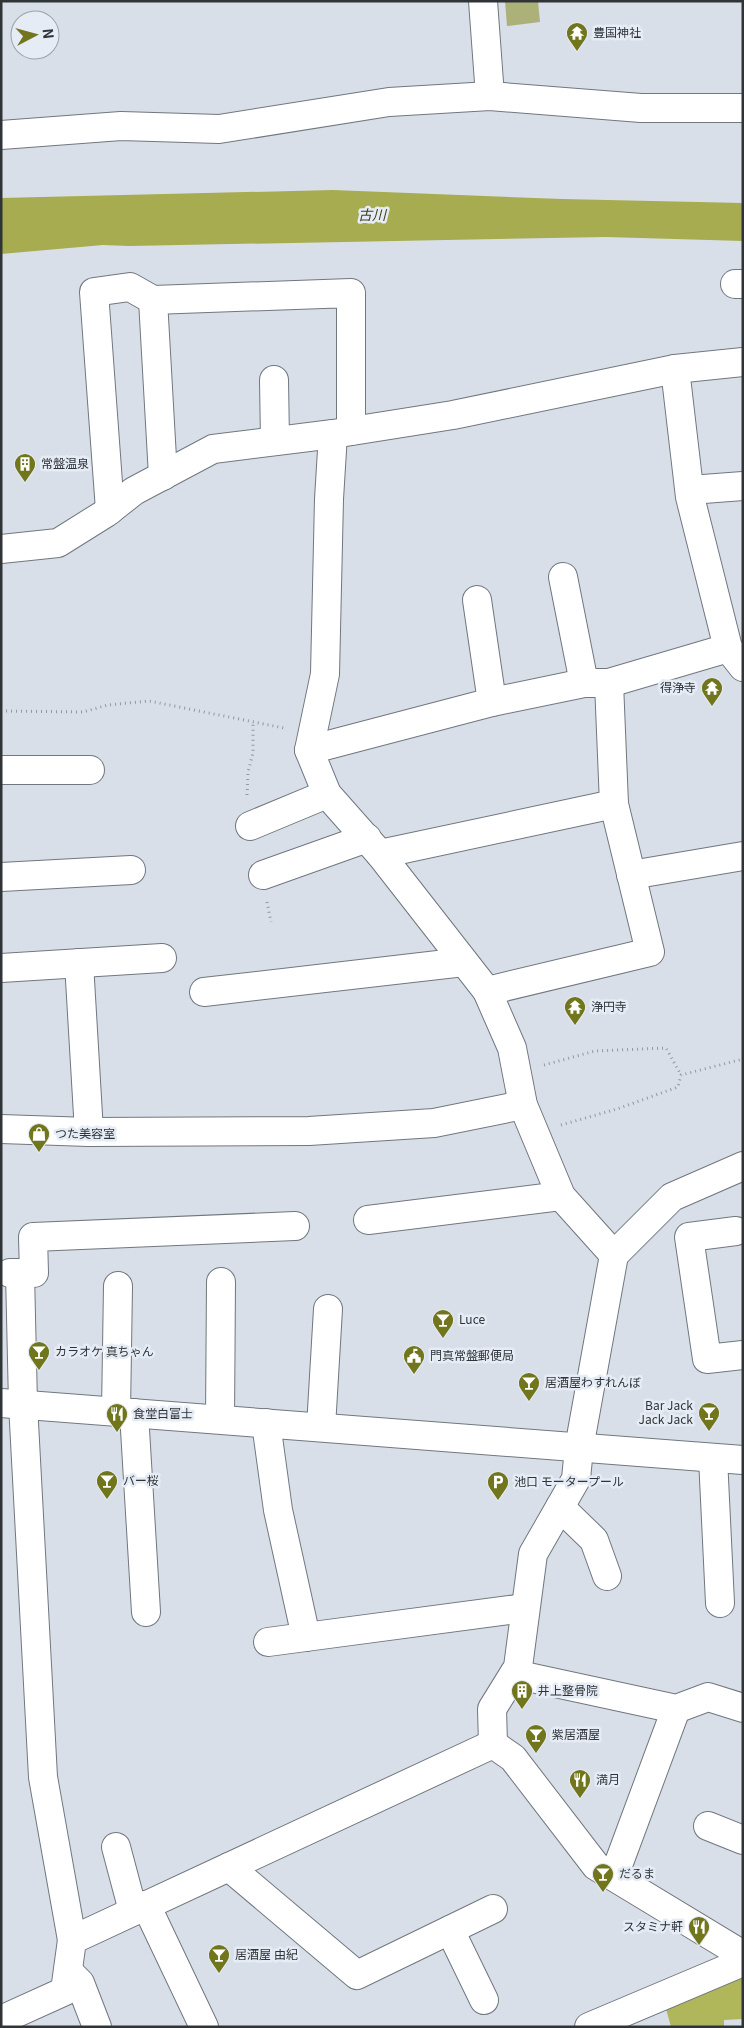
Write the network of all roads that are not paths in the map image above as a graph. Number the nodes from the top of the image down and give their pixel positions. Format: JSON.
{"nodes":[{"id":1,"x":483,"y":1,"type":"edge"},
{"id":2,"x":490,"y":96,"type":"junction"},
{"id":3,"x":743,"y":108,"type":"edge"},
{"id":4,"x":1,"y":135,"type":"edge"},
{"id":5,"x":153,"y":300,"type":"junction"},
{"id":6,"x":743,"y":362,"type":"edge"},
{"id":7,"x":675,"y":369,"type":"junction"},
{"id":8,"x":274,"y":380,"type":"dead end"},
{"id":9,"x":342,"y":432,"type":"junction"},
{"id":10,"x":275,"y":441,"type":"junction"},
{"id":11,"x":162,"y":476,"type":"junction"},
{"id":12,"x":743,"y":486,"type":"edge"},
{"id":13,"x":690,"y":490,"type":"junction"},
{"id":14,"x":110,"y":510,"type":"junction"},
{"id":15,"x":1,"y":548,"type":"edge"},
{"id":16,"x":563,"y":577,"type":"dead end"},
{"id":17,"x":477,"y":600,"type":"dead end"},
{"id":18,"x":735,"y":658,"type":"edge"},
{"id":19,"x":597,"y":683,"type":"junction"},
{"id":20,"x":492,"y":702,"type":"junction"},
{"id":21,"x":311,"y":742,"type":"junction"},
{"id":22,"x":1,"y":770,"type":"edge"},
{"id":23,"x":90,"y":770,"type":"dead end"},
{"id":24,"x":327,"y":794,"type":"junction"},
{"id":25,"x":614,"y":804,"type":"junction"},
{"id":26,"x":250,"y":826,"type":"dead end"},
{"id":27,"x":374,"y":846,"type":"junction"},
{"id":28,"x":743,"y":856,"type":"edge"},
{"id":29,"x":131,"y":870,"type":"dead end"},
{"id":30,"x":630,"y":874,"type":"junction"},
{"id":31,"x":263,"y":875,"type":"dead end"},
{"id":32,"x":1,"y":877,"type":"edge"},
{"id":33,"x":162,"y":958,"type":"dead end"},
{"id":34,"x":464,"y":962,"type":"junction"},
{"id":35,"x":79,"y":963,"type":"junction"},
{"id":36,"x":1,"y":968,"type":"edge"},
{"id":37,"x":487,"y":991,"type":"junction"},
{"id":38,"x":204,"y":992,"type":"dead end"},
{"id":39,"x":523,"y":1105,"type":"junction"},
{"id":40,"x":1,"y":1129,"type":"edge"},
{"id":41,"x":90,"y":1132,"type":"junction"},
{"id":42,"x":743,"y":1166,"type":"edge"},
{"id":43,"x":561,"y":1196,"type":"junction"},
{"id":44,"x":368,"y":1220,"type":"dead end"},
{"id":45,"x":295,"y":1226,"type":"dead end"},
{"id":46,"x":736,"y":1231,"type":"dead end"},
{"id":47,"x":614,"y":1255,"type":"junction"},
{"id":48,"x":11,"y":1273,"type":"edge"},
{"id":49,"x":221,"y":1282,"type":"dead end"},
{"id":50,"x":118,"y":1286,"type":"dead end"},
{"id":51,"x":328,"y":1309,"type":"dead end"},
{"id":52,"x":743,"y":1355,"type":"edge"},
{"id":53,"x":12,"y":1404,"type":"edge"},
{"id":54,"x":125,"y":1412,"type":"junction"},
{"id":55,"x":220,"y":1420,"type":"junction"},
{"id":56,"x":266,"y":1423,"type":"junction"},
{"id":57,"x":321,"y":1428,"type":"junction"},
{"id":58,"x":579,"y":1448,"type":"junction"},
{"id":59,"x":713,"y":1458,"type":"junction"},
{"id":60,"x":743,"y":1460,"type":"edge"},
{"id":61,"x":560,"y":1507,"type":"junction"},
{"id":62,"x":607,"y":1576,"type":"dead end"},
{"id":63,"x":720,"y":1603,"type":"dead end"},
{"id":64,"x":525,"y":1608,"type":"junction"},
{"id":65,"x":146,"y":1612,"type":"dead end"},
{"id":66,"x":306,"y":1637,"type":"junction"},
{"id":67,"x":268,"y":1642,"type":"dead end"},
{"id":68,"x":514,"y":1674,"type":"junction"},
{"id":69,"x":743,"y":1708,"type":"edge"},
{"id":70,"x":676,"y":1709,"type":"junction"},
{"id":71,"x":493,"y":1744,"type":"junction"},
{"id":72,"x":708,"y":1826,"type":"dead end"},
{"id":73,"x":743,"y":1840,"type":"edge"},
{"id":74,"x":116,"y":1847,"type":"dead end"},
{"id":75,"x":229,"y":1867,"type":"junction"},
{"id":76,"x":614,"y":1876,"type":"junction"},
{"id":77,"x":139,"y":1908,"type":"junction"},
{"id":78,"x":493,"y":1909,"type":"dead end"},
{"id":79,"x":450,"y":1930,"type":"junction"},
{"id":80,"x":72,"y":1940,"type":"junction"},
{"id":81,"x":743,"y":1955,"type":"edge"},
{"id":82,"x":743,"y":1962,"type":"edge"},
{"id":83,"x":68,"y":1971,"type":"junction"},
{"id":84,"x":484,"y":2000,"type":"dead end"},
{"id":85,"x":5,"y":2021,"type":"edge"},
{"id":86,"x":97,"y":2027,"type":"edge"},
{"id":87,"x":204,"y":2027,"type":"edge"},
{"id":88,"x":589,"y":2027,"type":"edge"}],
"edges":[{"from":1,"to":2,"type":"street"},
{"from":2,"to":3,"type":"street"},
{"from":2,"to":4,"type":"street"},
{"from":5,"to":9,"type":"street"},
{"from":5,"to":11,"type":"street"},
{"from":5,"to":14,"type":"street"},
{"from":6,"to":7,"type":"street"},
{"from":7,"to":9,"type":"street"},
{"from":7,"to":13,"type":"street"},
{"from":8,"to":10,"type":"street"},
{"from":9,"to":10,"type":"street"},
{"from":9,"to":21,"type":"street"},
{"from":10,"to":11,"type":"street"},
{"from":11,"to":14,"type":"street"},
{"from":12,"to":13,"type":"street"},
{"from":13,"to":18,"type":"street"},
{"from":14,"to":15,"type":"street"},
{"from":16,"to":19,"type":"street"},
{"from":17,"to":20,"type":"street"},
{"from":18,"to":19,"type":"street"},
{"from":19,"to":20,"type":"street"},
{"from":19,"to":25,"type":"street"},
{"from":20,"to":21,"type":"street"},
{"from":21,"to":24,"type":"street"},
{"from":22,"to":23,"type":"street"},
{"from":24,"to":26,"type":"street"},
{"from":24,"to":27,"type":"street"},
{"from":25,"to":27,"type":"street"},
{"from":25,"to":30,"type":"street"},
{"from":27,"to":31,"type":"street"},
{"from":27,"to":34,"type":"street"},
{"from":28,"to":30,"type":"street"},
{"from":29,"to":32,"type":"street"},
{"from":30,"to":37,"type":"street"},
{"from":33,"to":35,"type":"street"},
{"from":34,"to":37,"type":"street"},
{"from":34,"to":38,"type":"street"},
{"from":35,"to":36,"type":"street"},
{"from":35,"to":41,"type":"street"},
{"from":37,"to":39,"type":"street"},
{"from":39,"to":41,"type":"street"},
{"from":39,"to":43,"type":"street"},
{"from":40,"to":41,"type":"street"},
{"from":42,"to":47,"type":"street"},
{"from":43,"to":44,"type":"street"},
{"from":43,"to":47,"type":"street"},
{"from":45,"to":48,"type":"street"},
{"from":46,"to":52,"type":"street"},
{"from":47,"to":58,"type":"street"},
{"from":48,"to":53,"type":"street"},
{"from":49,"to":55,"type":"street"},
{"from":50,"to":54,"type":"street"},
{"from":51,"to":57,"type":"street"},
{"from":53,"to":54,"type":"street"},
{"from":53,"to":80,"type":"street"},
{"from":54,"to":55,"type":"street"},
{"from":54,"to":65,"type":"street"},
{"from":55,"to":56,"type":"street"},
{"from":56,"to":57,"type":"street"},
{"from":56,"to":66,"type":"street"},
{"from":57,"to":58,"type":"street"},
{"from":58,"to":59,"type":"street"},
{"from":58,"to":61,"type":"street"},
{"from":59,"to":60,"type":"street"},
{"from":59,"to":63,"type":"street"},
{"from":61,"to":62,"type":"street"},
{"from":61,"to":64,"type":"street"},
{"from":64,"to":66,"type":"street"},
{"from":64,"to":68,"type":"street"},
{"from":66,"to":67,"type":"street"},
{"from":68,"to":70,"type":"street"},
{"from":68,"to":71,"type":"street"},
{"from":69,"to":70,"type":"street"},
{"from":70,"to":76,"type":"street"},
{"from":71,"to":75,"type":"street"},
{"from":71,"to":76,"type":"street"},
{"from":72,"to":73,"type":"street"},
{"from":74,"to":77,"type":"street"},
{"from":75,"to":77,"type":"street"},
{"from":75,"to":79,"type":"street"},
{"from":76,"to":81,"type":"street"},
{"from":77,"to":80,"type":"street"},
{"from":77,"to":87,"type":"street"},
{"from":78,"to":79,"type":"street"},
{"from":79,"to":84,"type":"street"},
{"from":80,"to":83,"type":"street"},
{"from":82,"to":88,"type":"street"},
{"from":83,"to":85,"type":"street"},
{"from":83,"to":86,"type":"street"}]}
